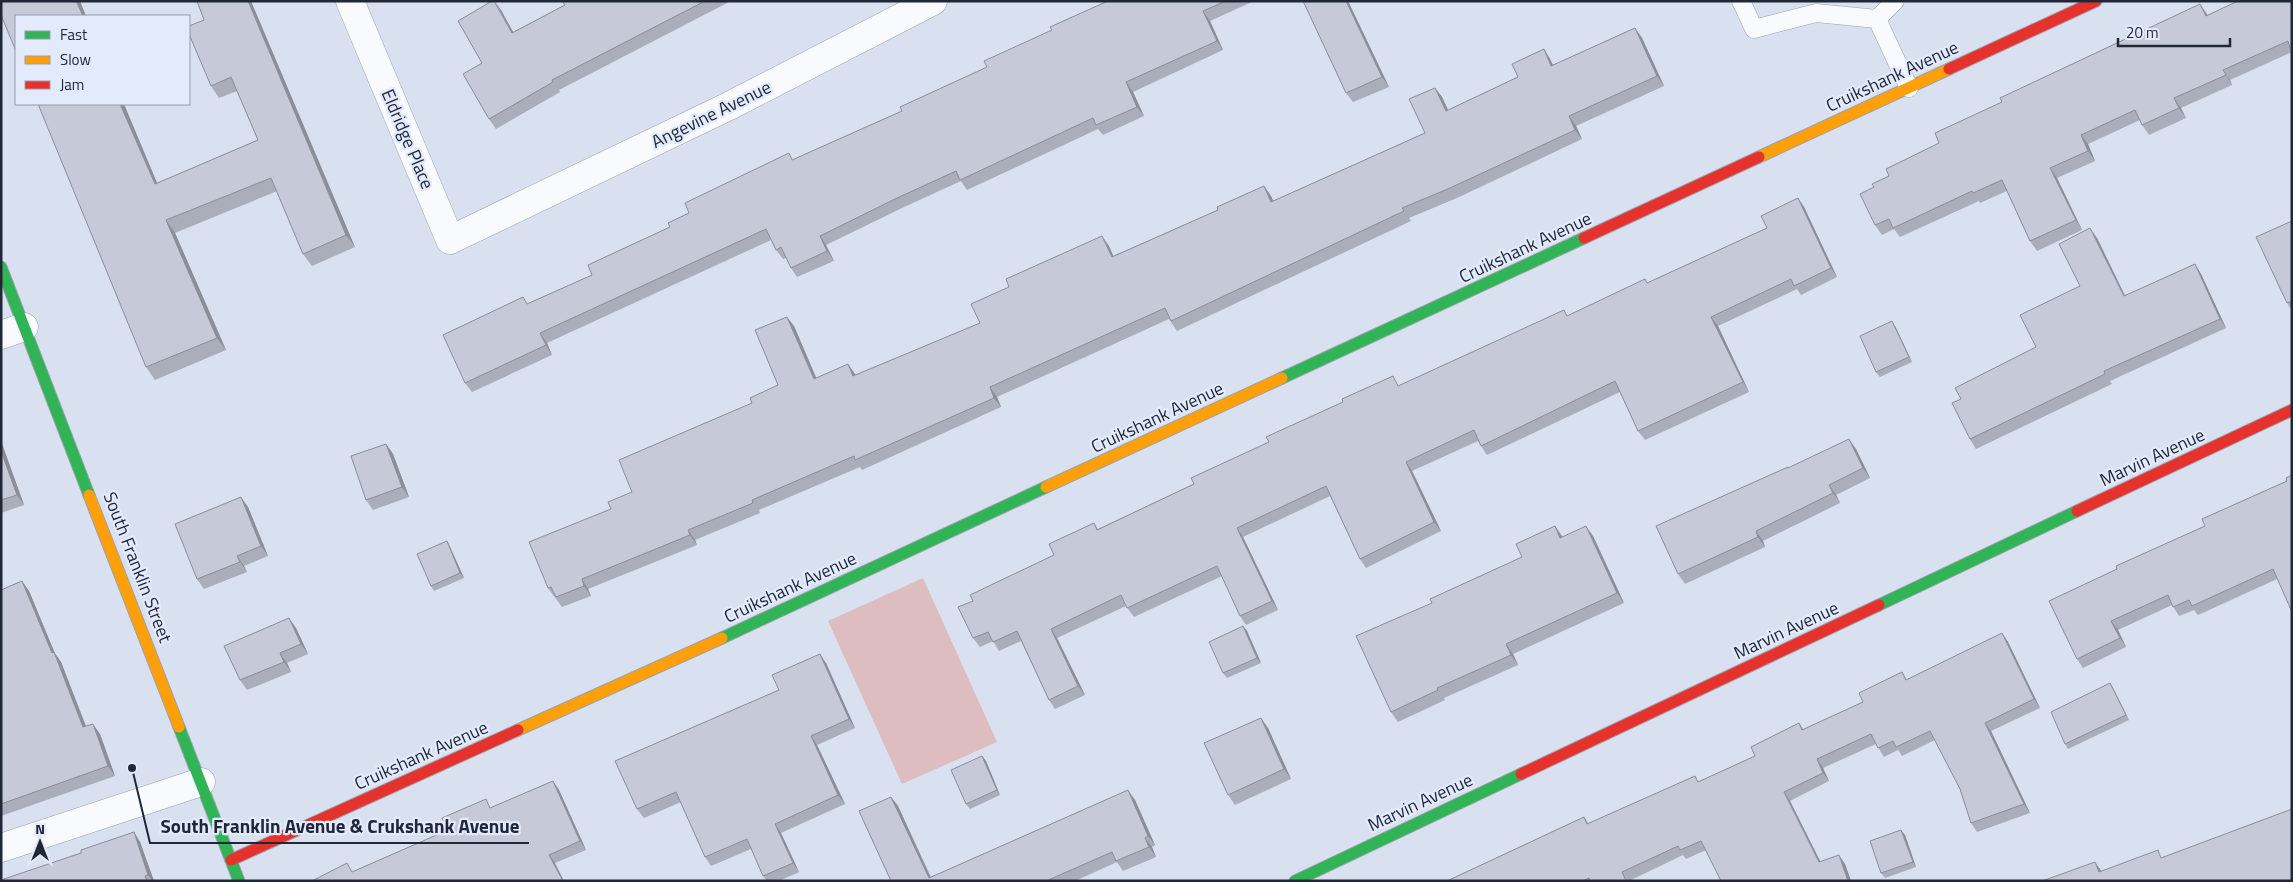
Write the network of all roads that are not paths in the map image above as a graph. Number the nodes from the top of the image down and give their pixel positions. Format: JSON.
{"nodes":[{"id":1,"x":350,"y":1,"type":"edge"},
{"id":2,"x":933,"y":1,"type":"edge"},
{"id":3,"x":1741,"y":1,"type":"edge"},
{"id":4,"x":1895,"y":1,"type":"edge"},
{"id":5,"x":2096,"y":1,"type":"edge"},
{"id":6,"x":1877,"y":19,"type":"junction"},
{"id":7,"x":1909,"y":88,"type":"junction"},
{"id":8,"x":487,"y":223,"type":"joint"},
{"id":9,"x":1,"y":267,"type":"edge"},
{"id":10,"x":13,"y":331,"type":"edge"},
{"id":11,"x":2292,"y":410,"type":"edge"},
{"id":12,"x":201,"y":782,"type":"junction"},
{"id":13,"x":1,"y":848,"type":"edge"},
{"id":14,"x":232,"y":860,"type":"junction"},
{"id":15,"x":239,"y":881,"type":"edge"},
{"id":16,"x":1295,"y":881,"type":"edge"}],
"edges":[{"from":1,"to":8,"type":"street","name":"Eldridge Place"},
{"from":2,"to":8,"type":"street","name":"Angevine Avenue"},
{"from":3,"to":6,"type":"lane"},
{"from":4,"to":6,"type":"lane"},
{"from":5,"to":7,"type":"street","name":"Cruikshank Avenue"},
{"from":6,"to":7,"type":"lane"},
{"from":7,"to":14,"type":"street","name":"Cruikshank Avenue"},
{"from":9,"to":10,"type":"street","name":"South Franklin Street"},
{"from":10,"to":12,"type":"street","name":"South Franklin Street"},
{"from":11,"to":16,"type":"street","name":"Marvin Avenue"},
{"from":12,"to":13,"type":"street"},
{"from":12,"to":14,"type":"street","name":"South Franklin Street"},
{"from":14,"to":15,"type":"street","name":"South Franklin Street"}]}
